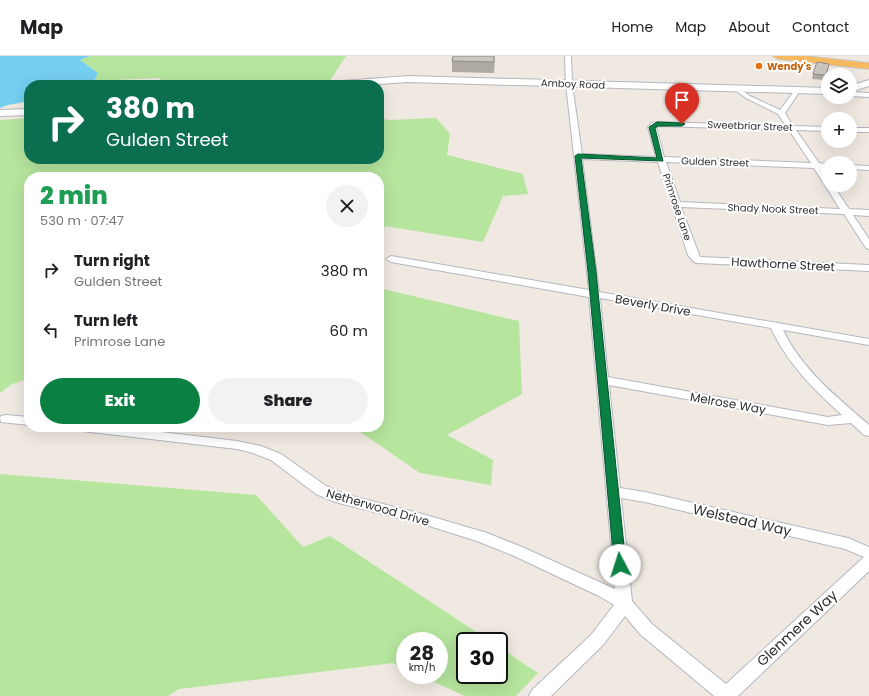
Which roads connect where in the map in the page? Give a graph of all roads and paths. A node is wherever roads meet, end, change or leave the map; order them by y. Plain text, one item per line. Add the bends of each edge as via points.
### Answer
1 (568, 56) edge
2 (778, 56) edge
3 (802, 56) edge
4 (869, 65) edge
5 (384, 81) edge
6 (869, 83) edge
7 (569, 84) junction
8 (857, 88) edge
9 (737, 89) junction
10 (797, 91) junction
11 (857, 91) edge
12 (821, 92) edge
13 (869, 93) edge
14 (24, 112) edge
15 (0, 113) edge
16 (781, 113) junction
17 (791, 128) junction
18 (821, 129) edge
19 (652, 130) joint
20 (857, 130) edge
21 (869, 130) edge
22 (578, 156) junction
23 (661, 160) junction
24 (816, 166) junction
25 (821, 166) edge
26 (857, 167) edge
27 (869, 168) edge
28 (821, 173) edge
29 (834, 192) edge
30 (676, 204) junction
31 (846, 212) junction
32 (869, 213) edge
33 (869, 246) edge
34 (391, 259) dead end
35 (697, 260) joint
36 (869, 268) edge
37 (594, 294) junction
38 (776, 326) junction
39 (869, 342) edge
40 (603, 380) junction
41 (854, 418) junction
42 (6, 419) dead end
43 (24, 421) edge
44 (127, 432) edge
45 (869, 432) edge
46 (614, 492) junction
47 (869, 553) edge
48 (869, 562) edge
49 (624, 603) junction
50 (538, 696) edge
51 (727, 696) edge

1 - 7 street
2 - 4 highway
3 - 4 highway
5 - 7 main road, Amboy Road via 408,79
6 - 8 main road
7 - 9 main road, Amboy Road
7 - 22 street
9 - 10 main road, Amboy Road
9 - 16 street
10 - 12 main road, Amboy Road
10 - 16 street
11 - 13 street
14 - 15 main road
16 - 17 street
17 - 18 street, Sweetbriar Street
17 - 19 street, Sweetbriar Street via 660,124 654,125
17 - 24 street
19 - 23 street, Primrose Lane
20 - 21 street
22 - 23 street, Gulden Street
22 - 37 street
23 - 24 street, Gulden Street
23 - 30 street, Primrose Lane
24 - 25 street, Gulden Street
24 - 28 street
26 - 27 street
29 - 31 street
30 - 31 street, Shady Nook Street
30 - 35 street, Primrose Lane
31 - 32 street, Shady Nook Street
31 - 33 street
34 - 37 street, Beverly Drive
35 - 36 street, Hawthorne Street
37 - 38 street, Beverly Drive
37 - 40 street
38 - 39 street, Beverly Drive
38 - 41 street via 781,340 800,365
40 - 41 street, Melrose Way via 828,421
40 - 46 street
41 - 45 street
42 - 43 street
44 - 49 street, Netherwood Drive via 256,449 276,458 321,490 340,498 482,537 605,591
46 - 47 street, Welstead Way via 848,544
46 - 49 street
48 - 51 street, Glenmere Way
49 - 50 street via 618,616 607,629
49 - 51 street, Netherwood Drive via 646,629

